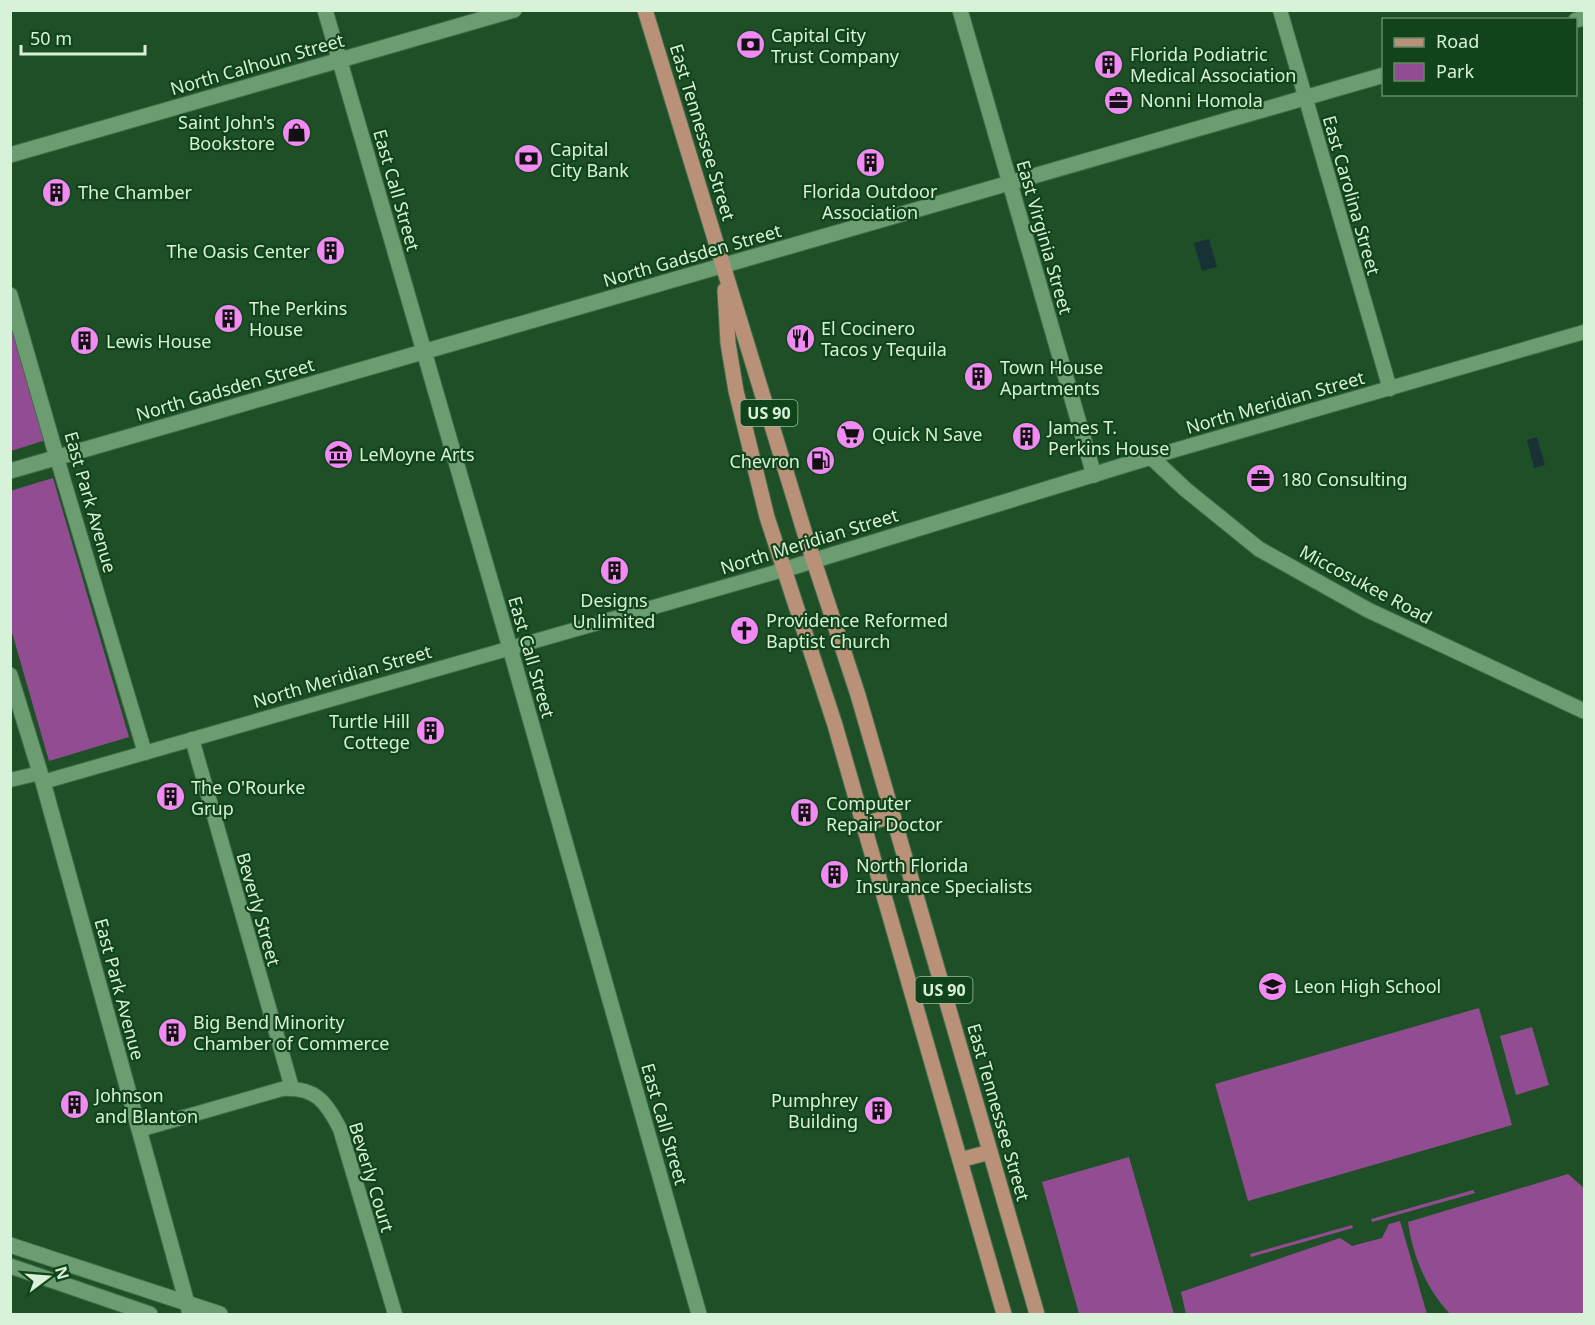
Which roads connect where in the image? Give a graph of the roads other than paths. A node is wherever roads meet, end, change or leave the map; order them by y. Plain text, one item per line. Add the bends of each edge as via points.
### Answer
1 (325, 10) edge
2 (514, 10) edge
3 (645, 10) edge
4 (960, 10) edge
5 (1280, 10) edge
6 (340, 61) junction
7 (1382, 75) edge
8 (1305, 98) junction
9 (10, 155) edge
10 (1010, 183) junction
11 (724, 266) junction
12 (10, 295) edge
13 (1584, 332) edge
14 (424, 352) junction
15 (1390, 389) junction
16 (57, 458) junction
17 (1151, 458) junction
18 (10, 471) edge
19 (1094, 475) junction
20 (814, 561) junction
21 (783, 570) junction
22 (510, 648) junction
23 (10, 675) edge
24 (1584, 711) edge
25 (192, 740) junction
26 (145, 753) junction
27 (41, 778) junction
28 (10, 780) edge
29 (893, 816) junction
30 (863, 824) junction
31 (291, 1088) junction
32 (139, 1130) junction
33 (990, 1152) junction
34 (960, 1160) junction
35 (10, 1245) edge
36 (10, 1266) edge
37 (189, 1308) edge
38 (150, 1314) edge
39 (220, 1314) edge
40 (395, 1314) edge
41 (699, 1314) edge
42 (1004, 1314) edge
43 (1037, 1314) edge

1 - 6 street, East Call Street
2 - 6 street, North Calhoun Street
3 - 11 main road, East Tennessee Street / US 90
4 - 10 street, East Virginia Street
5 - 8 street, East Carolina Street
6 - 9 street, North Calhoun Street
6 - 14 street, East Call Street
7 - 8 street, North Gadsden Street
8 - 10 street, North Gadsden Street
8 - 15 street, East Carolina Street
10 - 11 street, North Gadsden Street
10 - 19 street, East Virginia Street
11 - 14 street, North Gadsden Street
11 - 20 main road, East Tennessee Street / US 90
11 - 21 main road, East Tennessee Street / US 90 via 728,343 736,391
12 - 16 street, East Park Avenue
13 - 15 street, North Meridian Street
14 - 16 street, North Gadsden Street
14 - 22 street, East Call Street
15 - 17 street, North Meridian Street
16 - 18 street, North Gadsden Street
16 - 26 street, East Park Avenue
17 - 19 street, North Meridian Street
17 - 24 street, Miccosukee Road via 1259,549 1368,610
19 - 20 street, North Meridian Street
20 - 21 street, North Meridian Street
20 - 29 main road, East Tennessee Street / US 90 via 850,666
21 - 22 street, North Meridian Street
21 - 30 main road, East Tennessee Street / US 90 via 822,683
22 - 25 street, North Meridian Street
22 - 41 street, East Call Street
23 - 27 street, East Park Avenue
25 - 26 street, North Meridian Street
25 - 31 street, Beverly Street
26 - 27 street, North Meridian Street
27 - 28 street, North Meridian Street
27 - 32 street, East Park Avenue
29 - 30 main road
29 - 33 main road, East Tennessee Street / US 90
30 - 34 main road, East Tennessee Street / US 90
31 - 32 street
31 - 40 street, Beverly Court via 309,1092 324,1102 340,1129
32 - 37 street, East Park Avenue
33 - 34 main road
33 - 43 main road, East Tennessee Street / US 90
34 - 42 main road, East Tennessee Street / US 90
35 - 37 street
36 - 38 street
37 - 39 street

